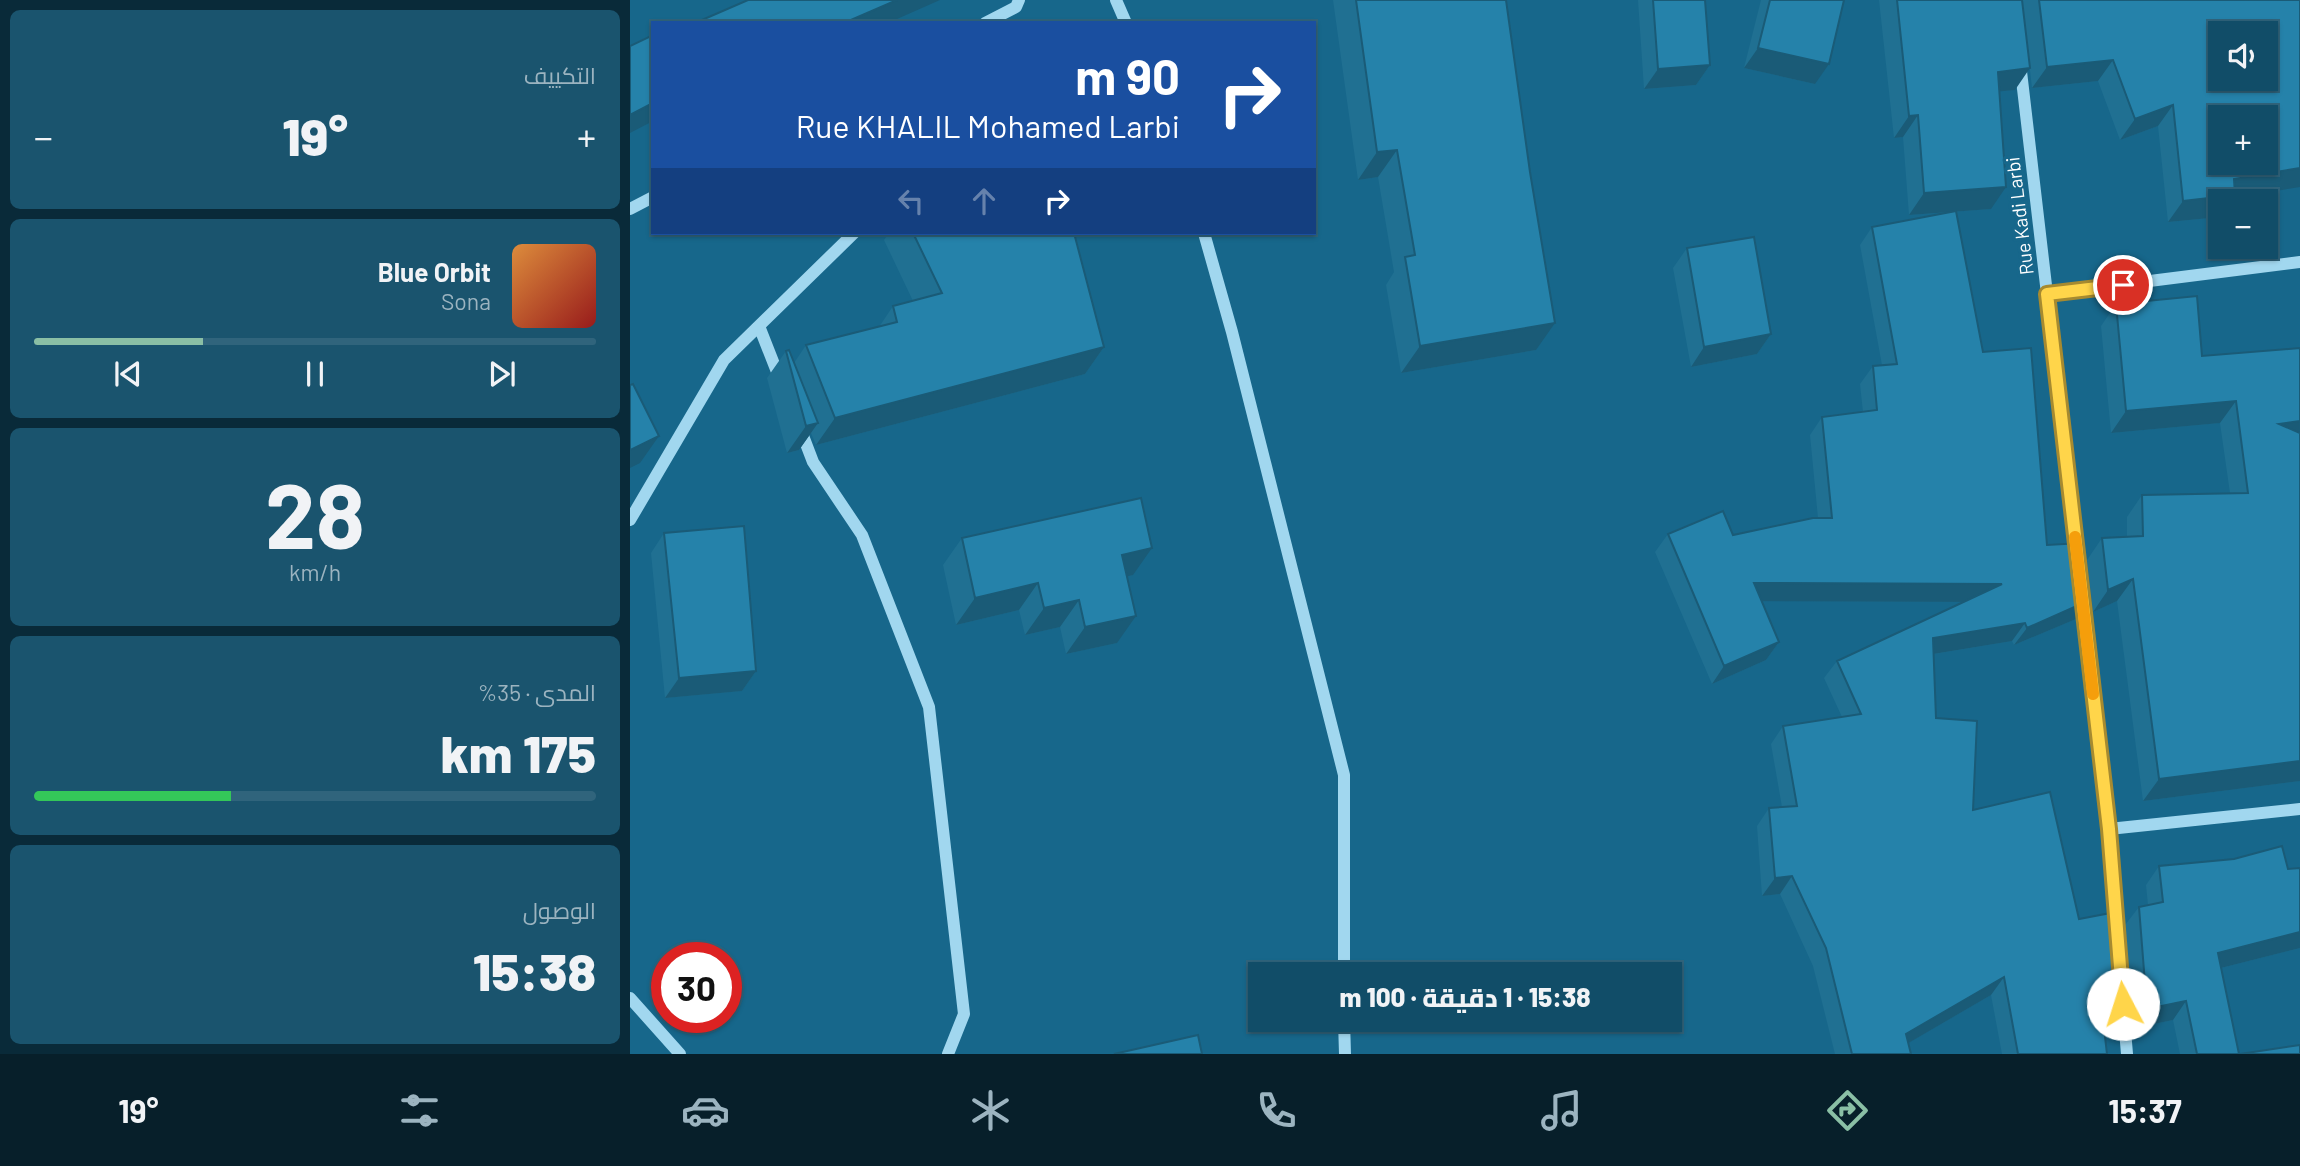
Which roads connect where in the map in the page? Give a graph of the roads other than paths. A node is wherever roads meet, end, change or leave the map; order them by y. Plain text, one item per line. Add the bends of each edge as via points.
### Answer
1 (1116, 0) edge
2 (1018, 3) edge
3 (988, 21) edge
4 (1007, 21) edge
5 (1125, 21) edge
6 (2019, 54) edge
7 (651, 198) edge
8 (630, 209) edge
9 (852, 235) edge
10 (1205, 235) edge
11 (2300, 262) edge
12 (2047, 294) junction
13 (759, 326) junction
14 (630, 520) edge
15 (2078, 568) edge
16 (2080, 582) edge
17 (2300, 809) edge
18 (2109, 829) junction
19 (2117, 935) edge
20 (1344, 962) edge
21 (2122, 988) edge
22 (630, 998) edge
23 (1345, 1032) edge
24 (680, 1054) edge
25 (948, 1054) edge
26 (1345, 1054) edge
27 (2127, 1054) edge

1 - 5 street
2 - 3 street
2 - 4 street
6 - 12 street, Rue Kadi Larbi
7 - 8 street
9 - 13 street
10 - 20 street via 1344,775
11 - 12 street
12 - 15 street, Rue Kadi Larbi
13 - 14 street via 724,360
13 - 25 street via 813,462 862,535 929,707 964,1014
16 - 18 street
17 - 18 street
18 - 19 street
21 - 27 street
22 - 24 street
23 - 26 street

